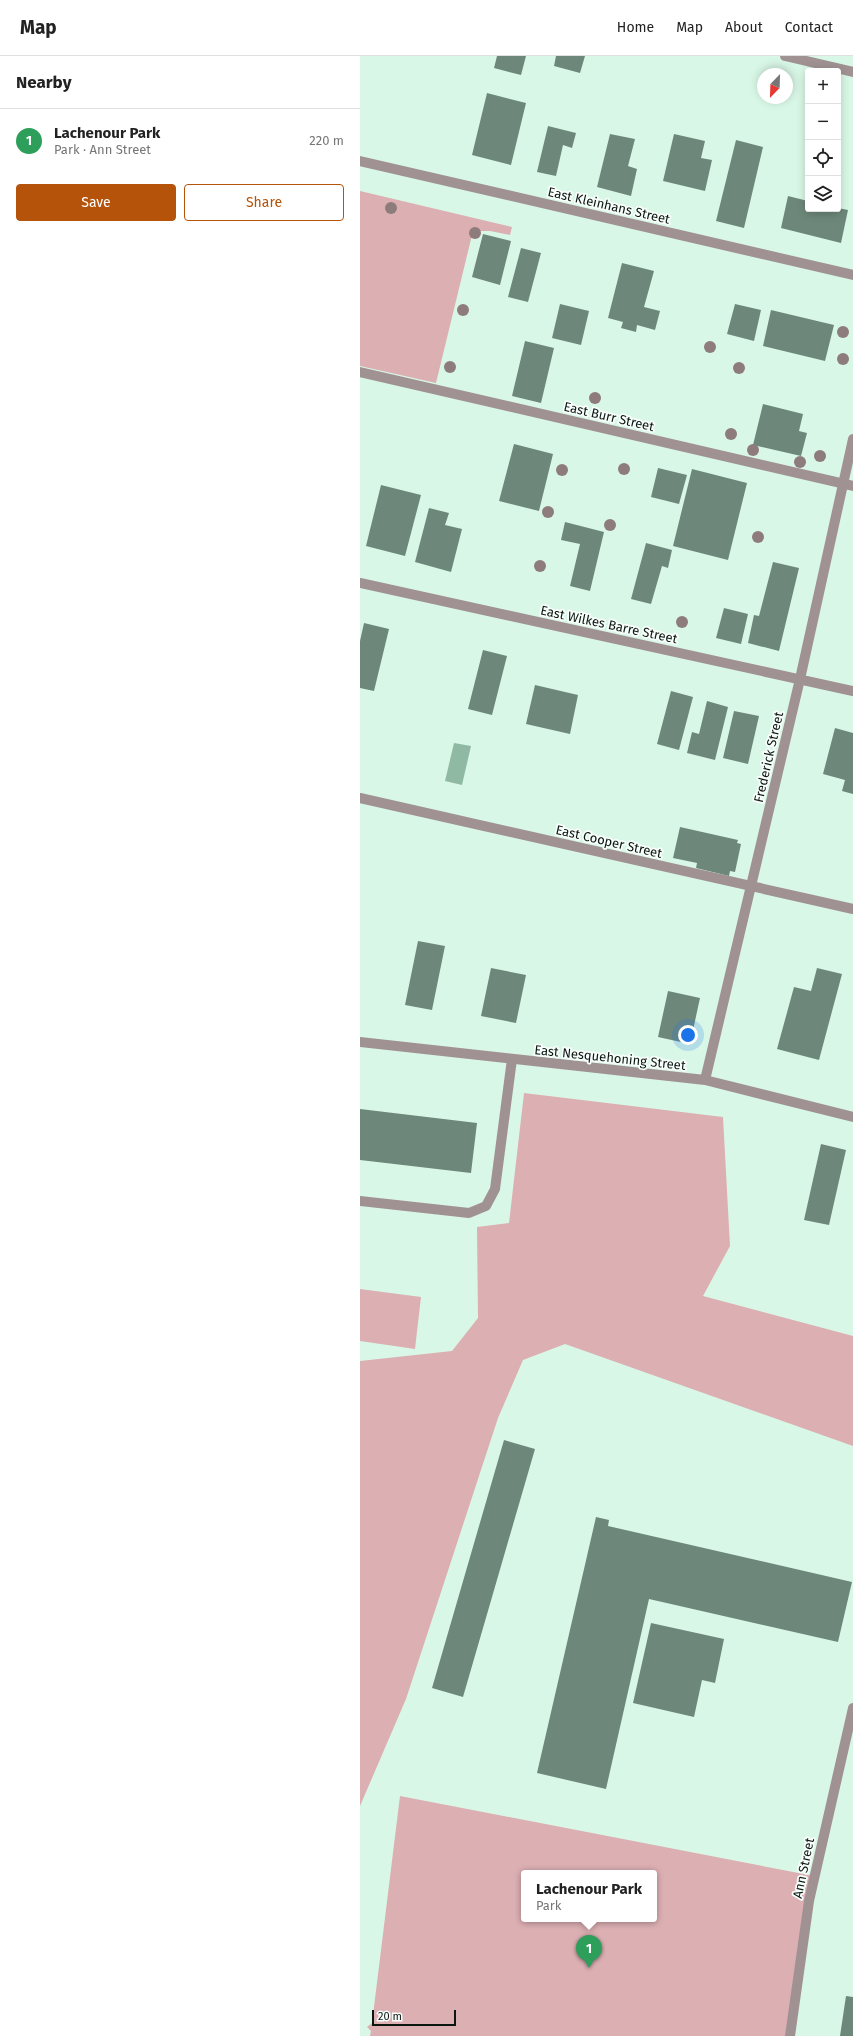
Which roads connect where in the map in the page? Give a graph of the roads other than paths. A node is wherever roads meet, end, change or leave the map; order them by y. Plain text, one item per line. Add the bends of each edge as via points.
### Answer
1 (785, 56) edge
2 (853, 72) edge
3 (360, 161) edge
4 (853, 275) edge
5 (360, 372) edge
6 (853, 439) edge
7 (848, 485) edge
8 (360, 583) edge
9 (800, 679) junction
10 (853, 691) edge
11 (360, 798) edge
12 (751, 886) junction
13 (853, 909) edge
14 (360, 1042) edge
15 (512, 1059) junction
16 (705, 1080) junction
17 (853, 1117) edge
18 (360, 1201) edge
19 (853, 1708) edge
20 (790, 2036) edge

1 - 2 street
3 - 4 street, East Kleinhans Street
5 - 7 street, East Burr Street
6 - 7 street, Frederick Street
7 - 9 street, Frederick Street
8 - 9 street, East Wilkes Barre Street
9 - 10 street, East Wilkes Barre Street
9 - 12 street, Frederick Street
11 - 12 street, East Cooper Street
12 - 13 street, East Cooper Street
12 - 16 street, Frederick Street
14 - 15 street, East Nesquehoning Street
15 - 16 street, East Nesquehoning Street
15 - 18 street via 495,1189 486,1206 469,1213
16 - 17 street, East Nesquehoning Street
19 - 20 street, Ann Street via 809,1901

